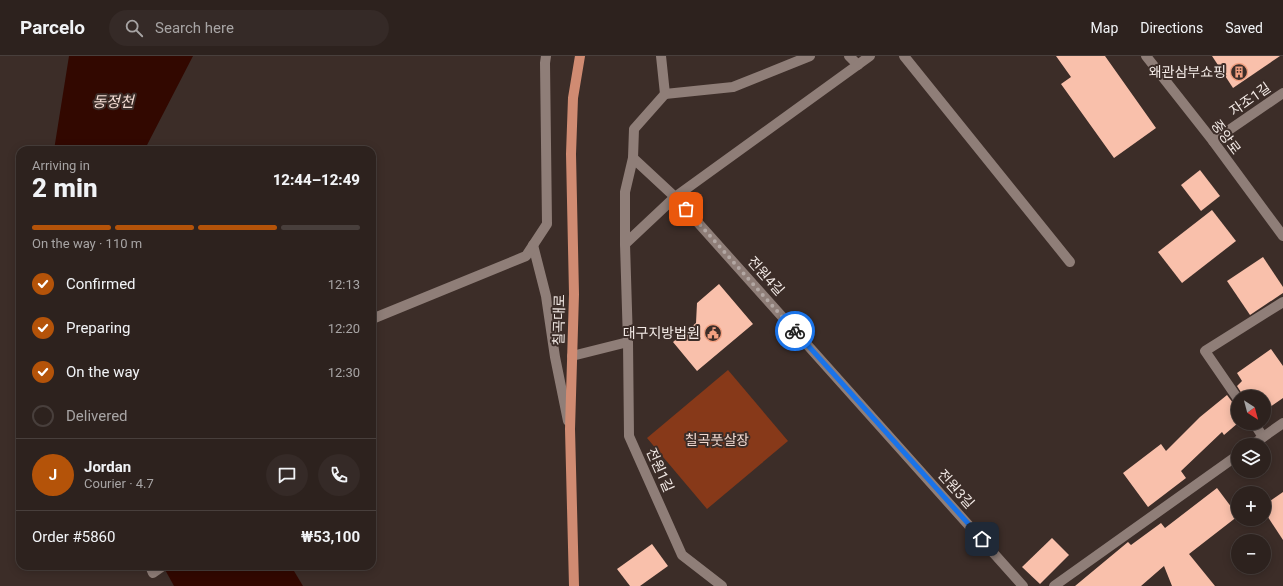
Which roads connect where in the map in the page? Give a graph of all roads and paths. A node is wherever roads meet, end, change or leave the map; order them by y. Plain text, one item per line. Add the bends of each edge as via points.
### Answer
1 (546, 56) edge
2 (580, 56) edge
3 (661, 56) edge
4 (810, 56) edge
5 (849, 56) edge
6 (870, 56) edge
7 (904, 56) edge
8 (1146, 56) edge
9 (858, 65) junction
10 (1283, 93) edge
11 (665, 94) junction
12 (1213, 141) junction
13 (633, 158) junction
14 (675, 197) junction
15 (1283, 236) edge
16 (625, 244) junction
17 (533, 245) junction
18 (1070, 262) dead end
19 (1283, 302) edge
20 (376, 317) edge
21 (628, 342) junction
22 (572, 356) junction
23 (1232, 390) edge
24 (867, 411) joint
25 (1283, 423) edge
26 (570, 429) junction
27 (1259, 430) edge
28 (1264, 437) joint
29 (1231, 460) edge
30 (574, 586) edge
31 (722, 586) edge
32 (1023, 586) edge
33 (1054, 586) edge

1 - 17 street via 547,224
2 - 22 main road, 칠곡대로 via 573,98 571,154 574,294
3 - 11 street
4 - 11 street via 733,87
5 - 9 street
6 - 9 street
7 - 18 street
8 - 12 street, 중앙로
9 - 14 street
10 - 12 street, 자조1길
11 - 13 street, 전원1길 via 634,129
12 - 15 street, 중앙로
13 - 14 street, 전원4길
13 - 16 street, 전원1길 via 625,192
14 - 16 street
14 - 24 street, 전원4길
16 - 21 street, 전원1길
17 - 20 street via 526,256
17 - 26 street via 546,296
19 - 23 street via 1205,351
21 - 22 street
21 - 31 street, 전원1길 via 630,436 682,555
22 - 26 main road, 칠곡대로
24 - 32 street, 전원3길
25 - 28 street
26 - 30 main road, 칠곡대로
27 - 28 street
29 - 33 street

